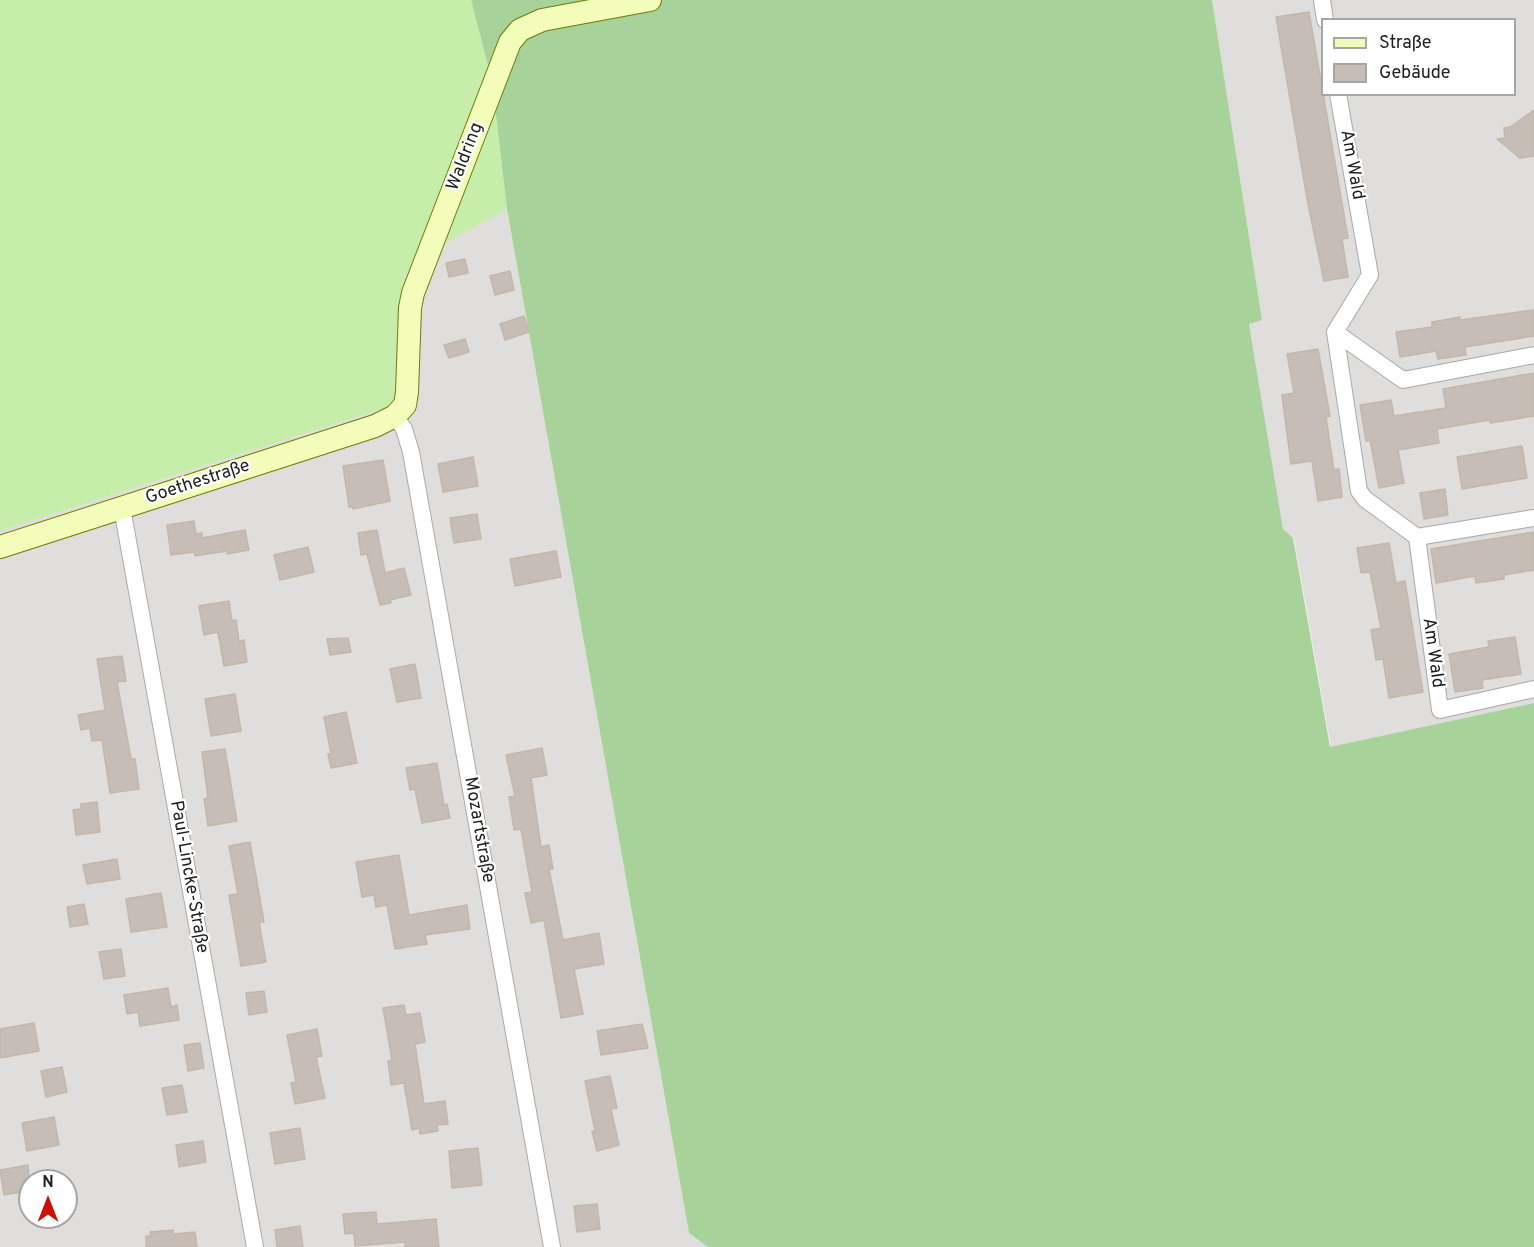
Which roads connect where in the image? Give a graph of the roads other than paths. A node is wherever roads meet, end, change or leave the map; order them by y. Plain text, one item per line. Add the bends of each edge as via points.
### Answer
1 (650, 0) edge
2 (1322, 0) edge
3 (1325, 18) edge
4 (1338, 96) edge
5 (1335, 332) junction
6 (1534, 355) edge
7 (395, 416) junction
8 (120, 508) junction
9 (1534, 518) edge
10 (1417, 537) junction
11 (0, 547) edge
12 (1534, 689) edge
13 (255, 1247) edge
14 (552, 1247) edge

1 - 7 street, Waldring via 542,20 520,30 510,42 412,293 407,392 405,405
2 - 3 street
4 - 5 street, Am Wald via 1370,275
5 - 6 street via 1403,380
5 - 10 street via 1359,491
7 - 8 street, Goethestraße via 375,426
7 - 14 street, Mozartstraße via 411,452
8 - 11 street, Goethestraße
8 - 13 street, Paul-Lincke-Straße
9 - 10 street
10 - 12 street, Am Wald via 1440,710

